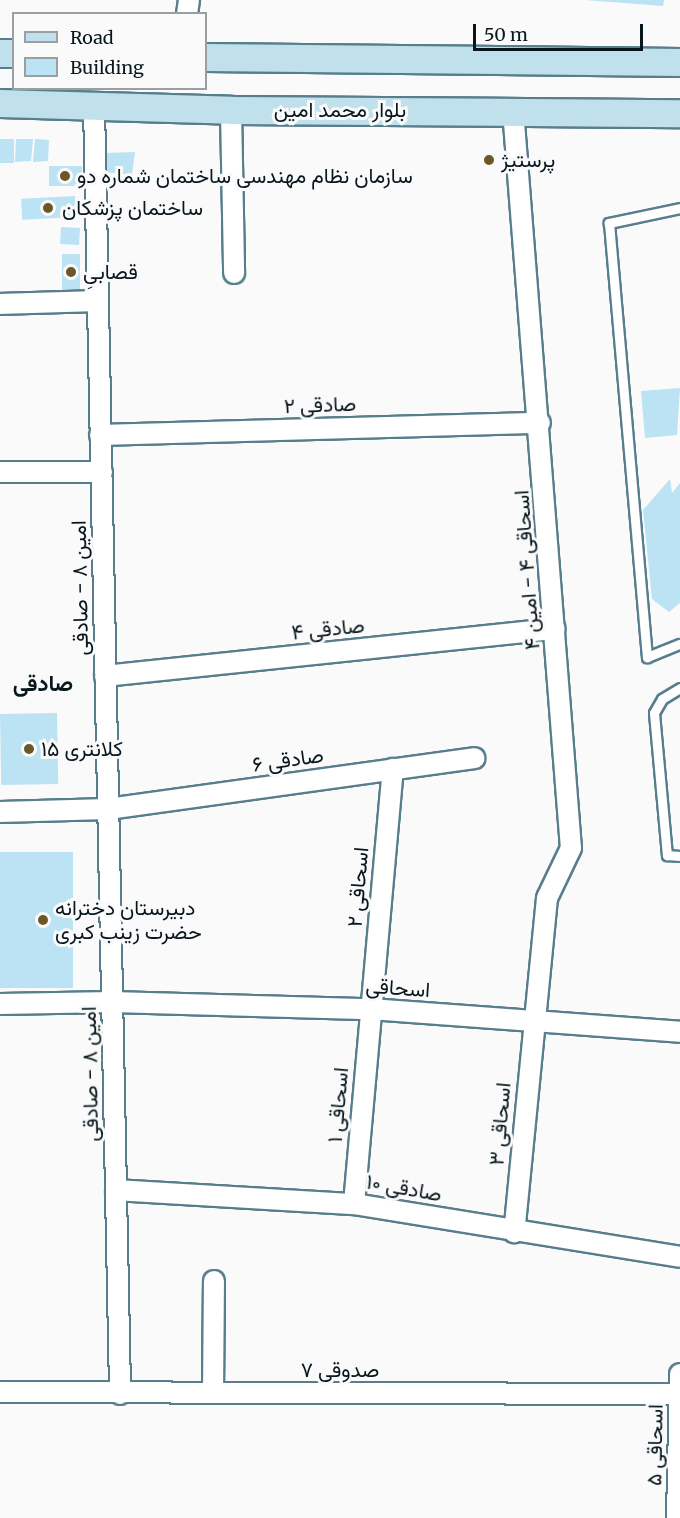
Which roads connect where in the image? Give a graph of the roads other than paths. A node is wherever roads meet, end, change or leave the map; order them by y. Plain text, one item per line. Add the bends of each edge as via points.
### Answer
1 (207, 57) edge
2 (680, 62) edge
3 (93, 97) edge
4 (0, 103) edge
5 (231, 110) junction
6 (513, 110) junction
7 (680, 113) edge
8 (680, 208) edge
9 (234, 273) dead end
10 (98, 301) junction
11 (0, 304) edge
12 (540, 423) junction
13 (100, 435) junction
14 (0, 472) edge
15 (102, 472) junction
16 (555, 629) junction
17 (680, 644) edge
18 (105, 676) junction
19 (680, 688) edge
20 (474, 758) dead end
21 (393, 769) junction
22 (108, 808) junction
23 (0, 812) edge
24 (680, 856) edge
25 (112, 1002) junction
26 (0, 1004) edge
27 (370, 1010) junction
28 (534, 1021) junction
29 (680, 1032) edge
30 (116, 1190) junction
31 (354, 1204) junction
32 (514, 1232) junction
33 (680, 1257) edge
34 (214, 1281) dead end
35 (680, 1374) edge
36 (0, 1392) edge
37 (213, 1393) junction
38 (120, 1394) junction
39 (680, 1394) edge
40 (677, 1518) edge

1 - 2 main road
3 - 4 main road, بلوار محمد امین
3 - 5 main road, بلوار محمد امین
3 - 10 street, امین ۸ - صادقی
5 - 6 main road, بلوار محمد امین
5 - 9 street
6 - 7 main road, بلوار محمد امین
6 - 12 street, اسحاقی ۴ - امین ۴
8 - 17 lane via 609,223 647,657
10 - 11 street
10 - 13 street, امین ۸ - صادقی
12 - 13 street, صادقی ۲
12 - 16 street, اسحاقی ۴ - امین ۴
13 - 15 street, امین ۸ - صادقی
14 - 15 street
15 - 18 street, امین ۸ - صادقی
16 - 18 street, صادقی ۴
16 - 28 street, اسحاقی ۴ - امین ۴ via 571,848 547,898
18 - 22 street, امین ۸ - صادقی
19 - 24 lane via 662,699 654,713 667,855
20 - 21 street, صادقی ۶
21 - 22 street, صادقی ۶
21 - 27 street, اسحاقی ۲
22 - 23 street, صادقی ۶
22 - 25 street, امین ۸ - صادقی
25 - 26 street, اسحاقی
25 - 27 street, اسحاقی
25 - 30 street, امین ۸ - صادقی
27 - 28 street, اسحاقی
27 - 31 street, اسحاقی ۱
28 - 29 street, اسحاقی
28 - 32 street, اسحاقی ۳
30 - 31 street, صادقی ۱۰
30 - 38 street, امین ۸ - صادقی
31 - 32 street, صادقی ۱۰
32 - 33 street, صادقی ۱۰
34 - 37 street
35 - 39 street, اسحاقی ۵
36 - 38 street, صدوقی ۷
37 - 38 street, صدوقی ۷
37 - 39 street, صدوقی ۷
39 - 40 street, اسحاقی ۵

